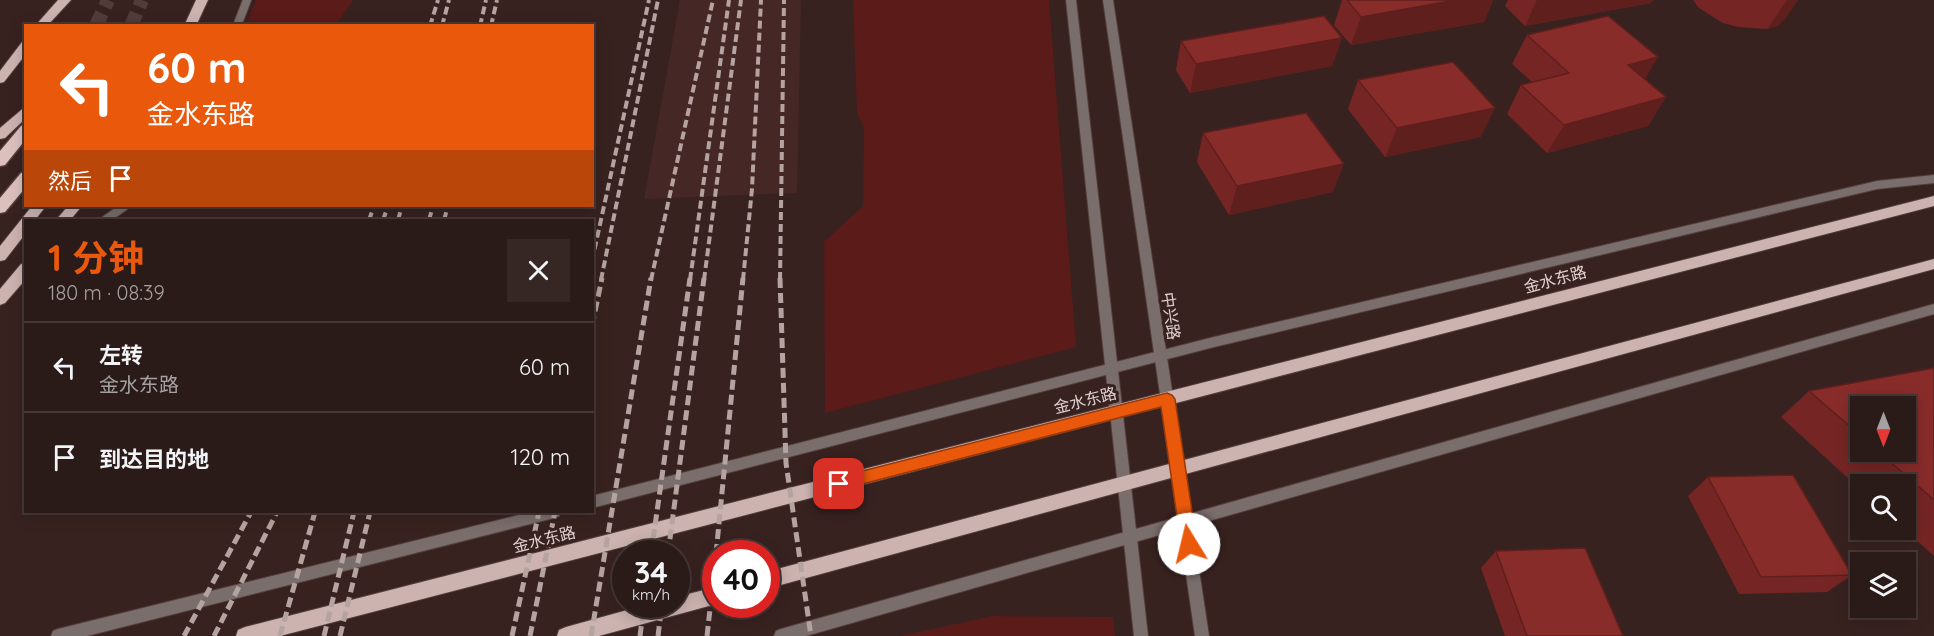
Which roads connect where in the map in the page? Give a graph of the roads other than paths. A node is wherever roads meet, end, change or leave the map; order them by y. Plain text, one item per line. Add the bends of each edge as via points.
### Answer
1 (202, 0) edge
2 (248, 0) edge
3 (1071, 0) edge
4 (1108, 0) edge
5 (62, 2) edge
6 (42, 24) edge
7 (191, 24) edge
8 (238, 24) edge
9 (24, 48) edge
10 (0, 79) edge
11 (24, 112) edge
12 (24, 131) edge
13 (0, 135) edge
14 (0, 161) edge
15 (24, 179) edge
16 (1934, 179) edge
17 (1934, 201) edge
18 (38, 207) edge
19 (74, 207) edge
20 (124, 207) edge
21 (0, 208) edge
22 (28, 219) edge
23 (64, 219) edge
24 (106, 219) edge
25 (24, 225) edge
26 (0, 256) edge
27 (1934, 264) edge
28 (24, 270) edge
29 (0, 299) edge
30 (1934, 309) edge
31 (1161, 356) junction
32 (1112, 369) junction
33 (1167, 399) junction
34 (1117, 412) junction
35 (1178, 470) junction
36 (1125, 484) junction
37 (594, 501) edge
38 (550, 513) edge
39 (1185, 521) junction
40 (1131, 537) junction
41 (780, 577) edge
42 (702, 599) edge
43 (58, 636) edge
44 (245, 636) edge
45 (566, 636) edge
46 (781, 636) edge
47 (1141, 636) edge
48 (1203, 636) edge

1 - 7 main road
2 - 8 lane
3 - 32 street
4 - 31 street, 中兴路
5 - 6 main road
9 - 10 main road
11 - 13 main road
12 - 14 highway
15 - 21 highway
16 - 31 street via 1877,185
17 - 33 main road, 金水东路
18 - 22 main road
19 - 23 main road
20 - 24 lane
25 - 26 main road
27 - 35 main road
28 - 29 main road
30 - 39 street
31 - 32 street
31 - 33 street, 中兴路
32 - 34 street
32 - 37 street
33 - 34 main road, 金水东路
33 - 35 street, 中兴路
34 - 36 street
34 - 44 main road, 金水东路
35 - 36 main road
35 - 39 street, 中兴路
36 - 40 street
36 - 41 main road
38 - 43 street
39 - 40 street
39 - 48 street, 中兴路
40 - 46 street
40 - 47 street
42 - 45 main road

